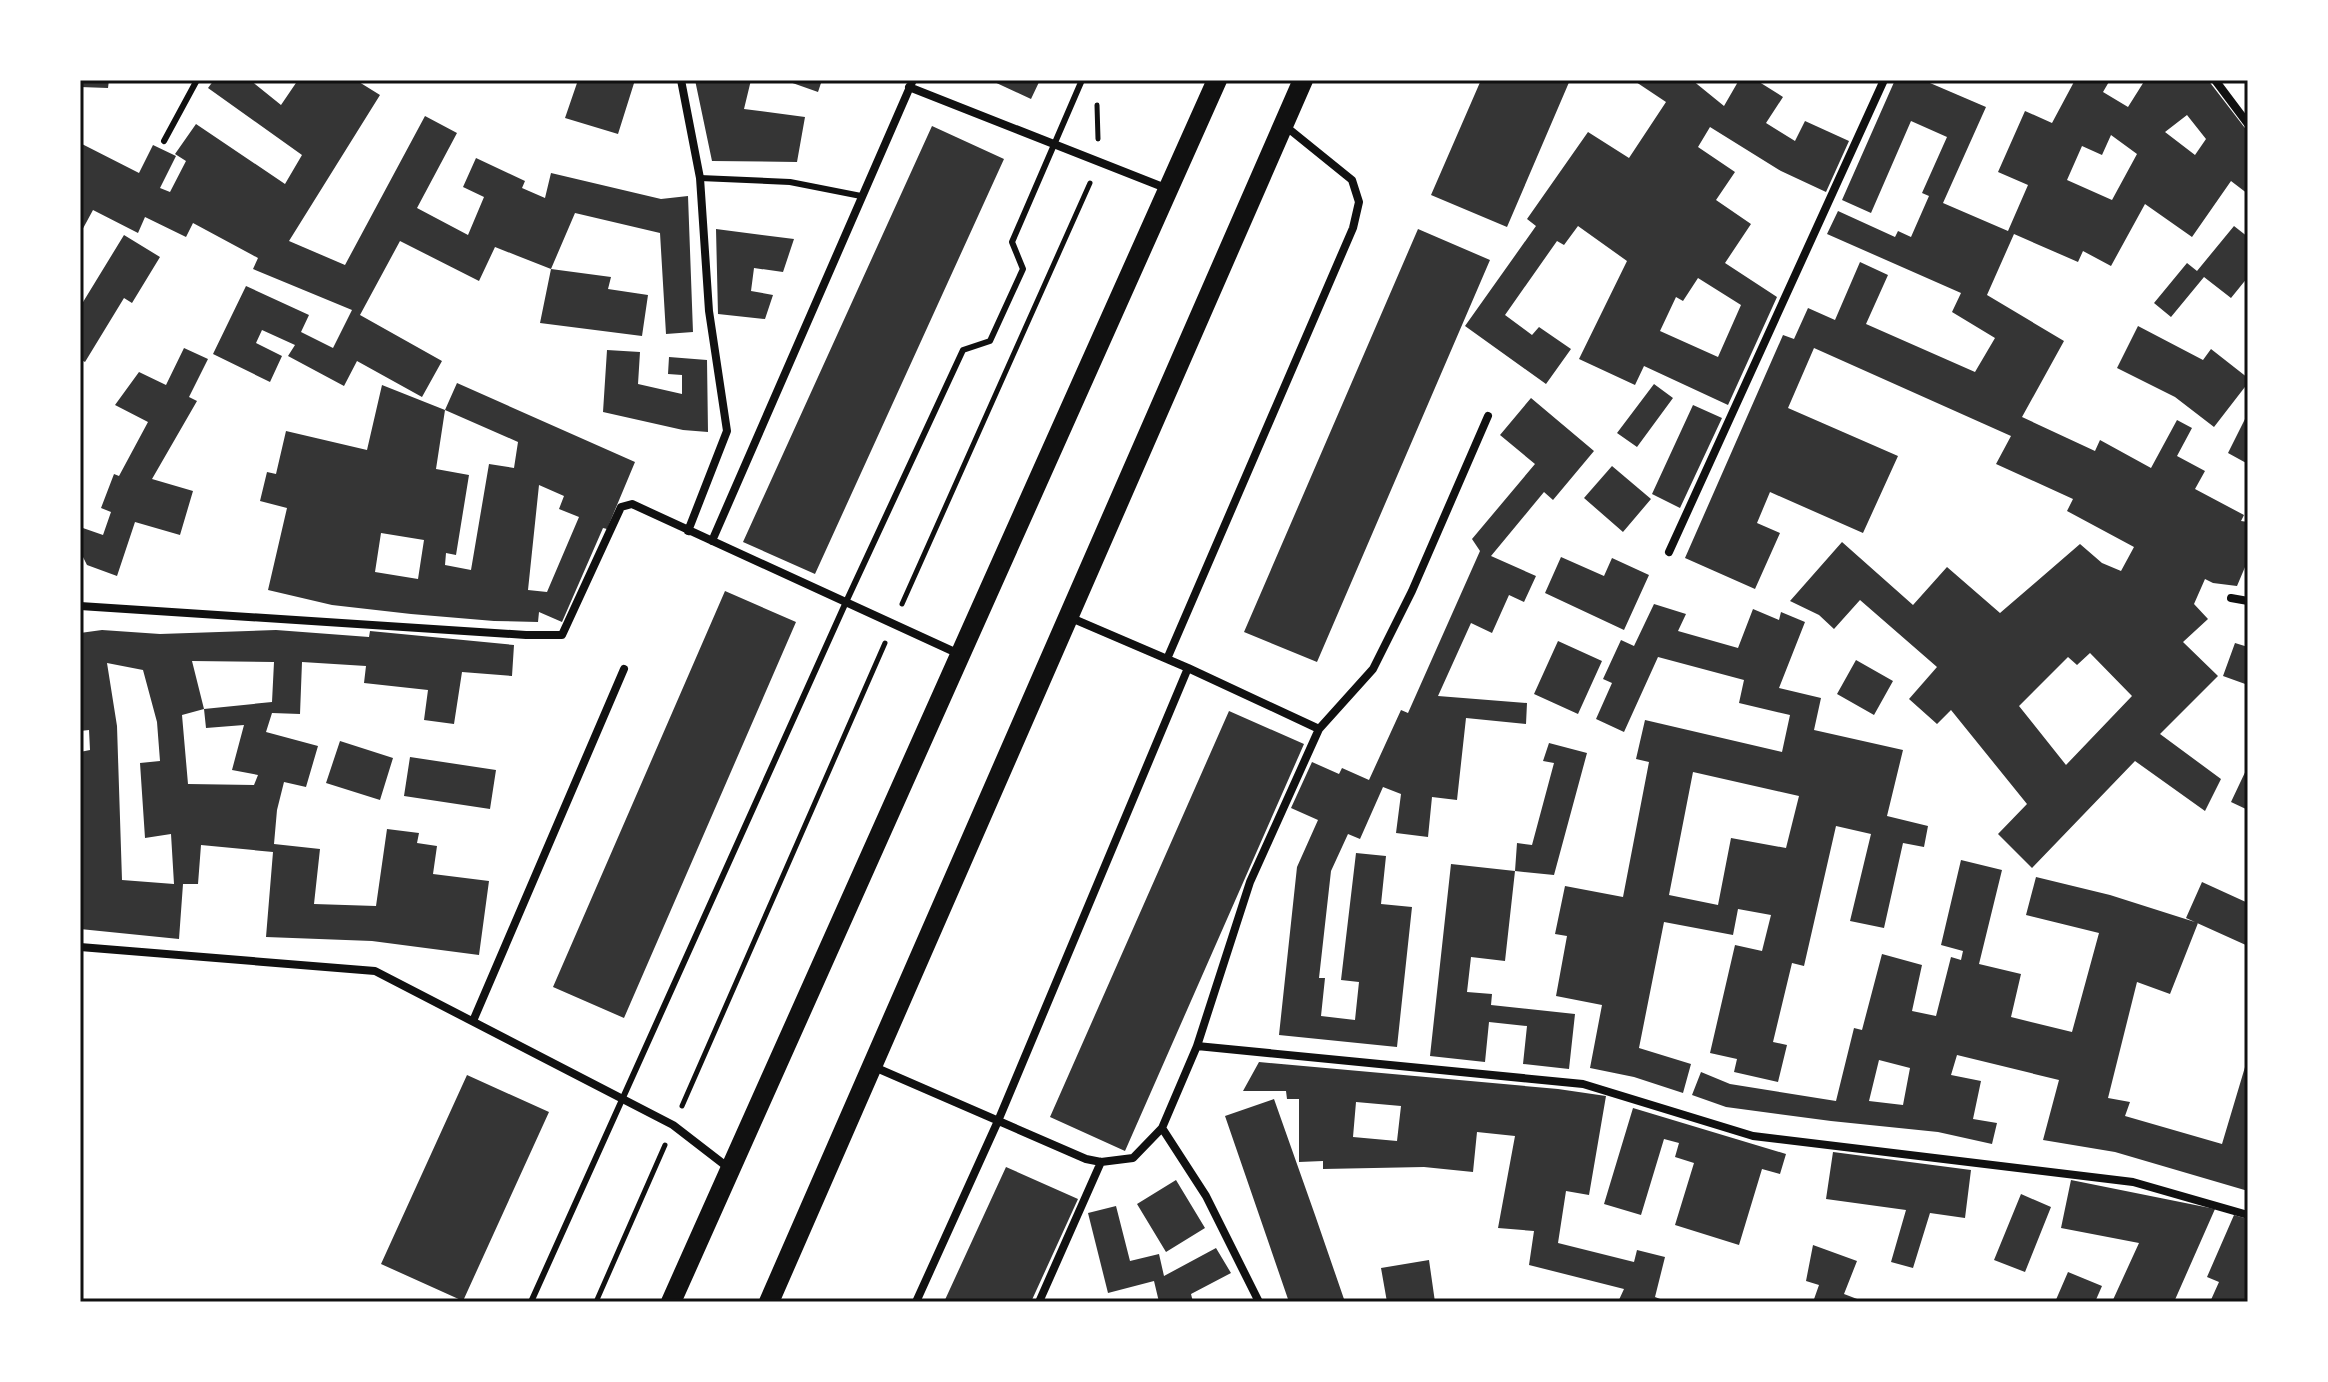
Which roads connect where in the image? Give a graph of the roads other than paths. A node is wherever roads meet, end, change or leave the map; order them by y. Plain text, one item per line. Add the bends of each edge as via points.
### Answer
1 (197, 80) edge
2 (681, 80) edge
3 (1082, 80) edge
4 (1217, 80) edge
5 (1303, 80) edge
6 (1884, 80) edge
7 (2215, 80) edge
8 (911, 84) edge
9 (1283, 124) junction
10 (2248, 124) edge
11 (164, 141) dead end
12 (1054, 145) junction
13 (700, 178) junction
14 (1168, 189) junction
15 (861, 196) junction
16 (1488, 416) dead end
17 (688, 531) junction
18 (712, 541) junction
19 (1669, 552) dead end
20 (2231, 598) dead end
21 (2248, 601) edge
22 (846, 602) junction
23 (80, 606) edge
24 (1068, 616) junction
25 (960, 654) junction
26 (1167, 659) junction
27 (1188, 668) junction
28 (624, 669) dead end
29 (1319, 729) junction
30 (80, 947) edge
31 (473, 1021) junction
32 (1197, 1046) junction
33 (872, 1066) junction
34 (622, 1099) junction
35 (998, 1121) junction
36 (1162, 1128) junction
37 (1101, 1162) junction
38 (731, 1169) junction
39 (2248, 1215) edge
40 (531, 1302) edge
41 (671, 1302) edge
42 (769, 1302) edge
43 (916, 1302) edge
44 (1039, 1302) edge
45 (1259, 1302) edge

1 - 11 lane
2 - 13 street
3 - 12 lane
4 - 14 main road
5 - 9 main road
6 - 19 street
7 - 10 street
8 - 12 street
8 - 15 street
9 - 24 main road
9 - 26 street via 1352,180 1359,202 1353,228
12 - 14 street
12 - 22 lane via 1012,242 1023,269 1010,298 990,341 963,350
13 - 15 lane via 790,182
13 - 17 street via 709,311 727,431
14 - 25 main road
15 - 18 street
16 - 29 street via 1373,669
17 - 18 street
17 - 23 street via 632,504 621,507 562,635
18 - 22 street
20 - 21 street
22 - 25 street
22 - 34 lane
24 - 26 street
24 - 33 main road
25 - 38 main road
26 - 27 street
27 - 29 street
27 - 35 street
28 - 31 street
29 - 32 street via 1250,882
30 - 31 street via 375,971
31 - 34 street
32 - 36 street
32 - 39 street via 1583,1084 1753,1136 2133,1182
33 - 35 street
33 - 42 main road
34 - 38 street via 673,1125
34 - 40 lane
35 - 37 street
35 - 43 street
36 - 37 street via 1133,1158
36 - 45 street via 1206,1196
37 - 44 street
38 - 41 main road

